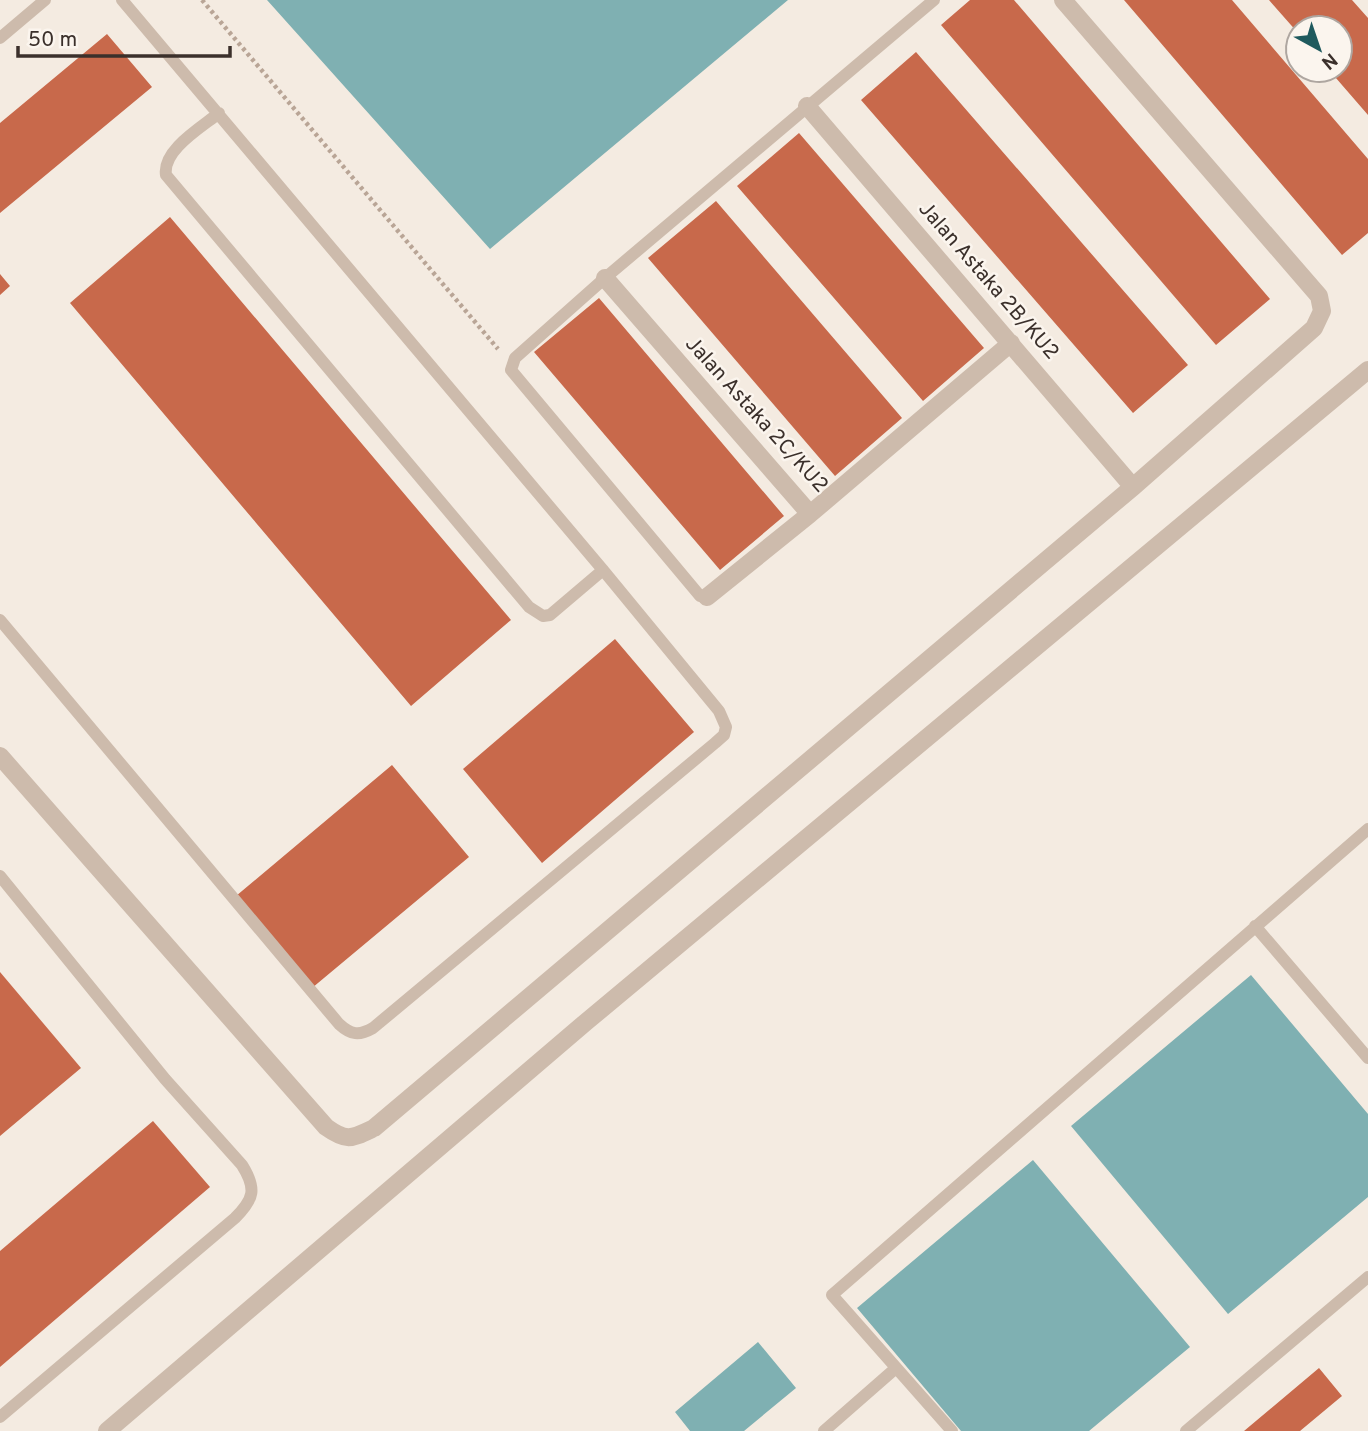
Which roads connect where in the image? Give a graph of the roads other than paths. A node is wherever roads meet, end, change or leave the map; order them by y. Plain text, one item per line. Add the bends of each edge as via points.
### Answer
1 (44, 0) edge
2 (122, 0) edge
3 (934, 0) edge
4 (1063, 0) edge
5 (0, 38) edge
6 (807, 106) junction
7 (219, 113) junction
8 (605, 278) junction
9 (1010, 343) junction
10 (1368, 370) edge
11 (1133, 487) junction
12 (810, 514) junction
13 (603, 570) junction
14 (707, 597) joint
15 (0, 620) edge
16 (0, 757) edge
17 (1368, 829) edge
18 (0, 876) edge
19 (1255, 926) junction
20 (1368, 1058) edge
21 (1368, 1277) edge
22 (896, 1368) junction
23 (0, 1417) edge
24 (107, 1431) edge
25 (824, 1431) edge
26 (952, 1431) edge
27 (1186, 1431) edge

1 - 5 lane
2 - 7 lane
3 - 6 lane
4 - 11 street via 1322,304 1314,328
6 - 8 lane
6 - 9 street, Jalan Astaka 2B/KU2
7 - 13 lane
7 - 13 lane via 169,156 166,175 511,586 536,613 550,615
8 - 12 street, Jalan Astaka 2C/KU2
8 - 14 lane via 515,358 512,370 700,596
9 - 11 street, Jalan Astaka 2B/KU2
9 - 12 street, Jalan Astaka 2C/KU2
10 - 24 street via 586,1022
11 - 16 street via 374,1128 356,1137 341,1138 326,1127
12 - 14 street
13 - 15 lane via 719,711 726,727 724,735 373,1028 355,1035 339,1024
17 - 19 lane
18 - 23 lane via 165,1079 242,1165 253,1192 235,1218
19 - 20 lane
19 - 22 lane via 831,1295
21 - 27 lane
22 - 25 lane
22 - 26 lane

